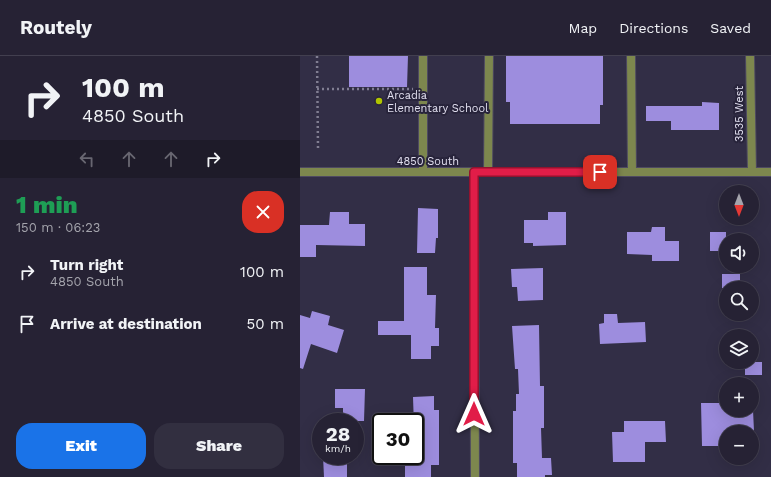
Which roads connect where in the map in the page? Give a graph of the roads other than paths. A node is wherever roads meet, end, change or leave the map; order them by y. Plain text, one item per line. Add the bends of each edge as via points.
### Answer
1 (423, 56) edge
2 (489, 56) edge
3 (631, 56) edge
4 (750, 56) edge
5 (300, 172) edge
6 (423, 172) junction
7 (474, 172) junction
8 (488, 172) junction
9 (632, 172) junction
10 (752, 172) junction
11 (771, 172) edge
12 (475, 477) edge

1 - 6 street
2 - 8 street
3 - 9 street
4 - 10 street, 3535 West
5 - 6 street, 4850 South
6 - 7 street, 4850 South
7 - 8 street, 4850 South
7 - 12 street
8 - 9 street, 4850 South
9 - 10 street, 4850 South
10 - 11 street, 4850 South

